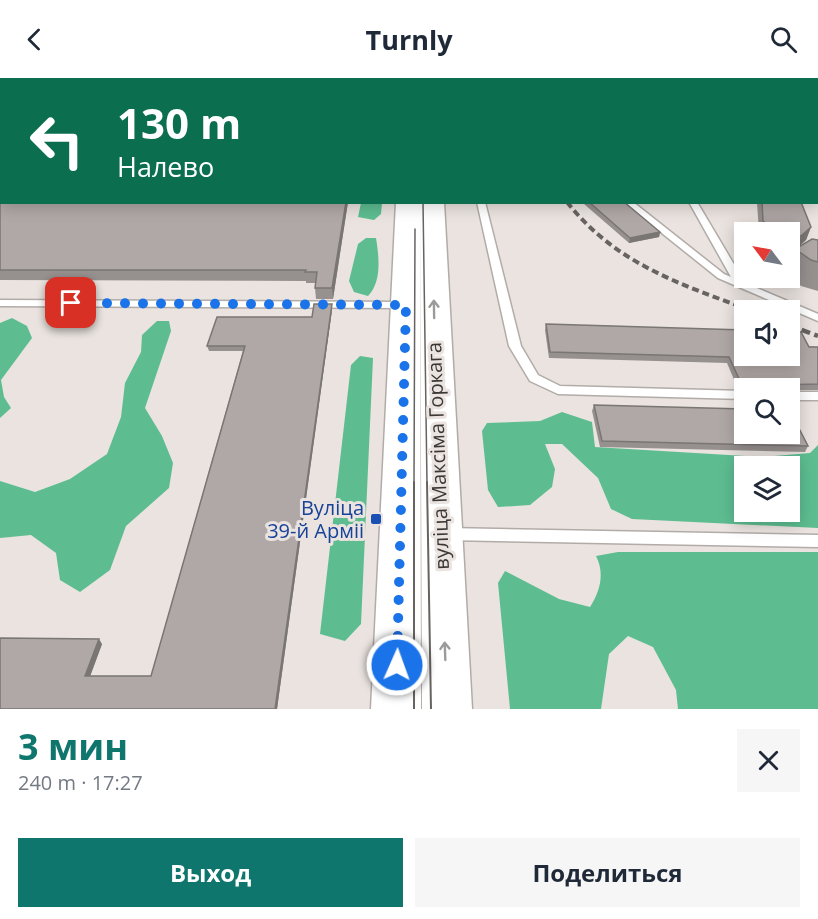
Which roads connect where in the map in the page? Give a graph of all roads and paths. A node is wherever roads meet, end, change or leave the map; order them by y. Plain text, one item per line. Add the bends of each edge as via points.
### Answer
1 (408, 204) edge
2 (432, 204) edge
3 (481, 204) edge
4 (630, 204) edge
5 (694, 204) edge
6 (734, 273) edge
7 (734, 282) edge
8 (748, 288) edge
9 (0, 303) edge
10 (406, 305) junction
11 (818, 318) edge
12 (734, 395) edge
13 (800, 396) edge
14 (818, 396) edge
15 (440, 534) junction
16 (818, 541) edge
17 (396, 709) edge
18 (447, 709) edge

1 - 10 main road, вуліца Максіма Горкага
15 -> 2 main road, вуліца Максіма Горкага
3 - 12 lane via 515,346 534,378 558,390
4 - 7 lane via 720,276
5 - 6 lane
8 - 11 lane
9 - 10 lane
10 - 17 main road, вуліца Максіма Горкага
13 - 14 lane
15 - 16 lane
18 -> 15 main road, вуліца Максіма Горкага

